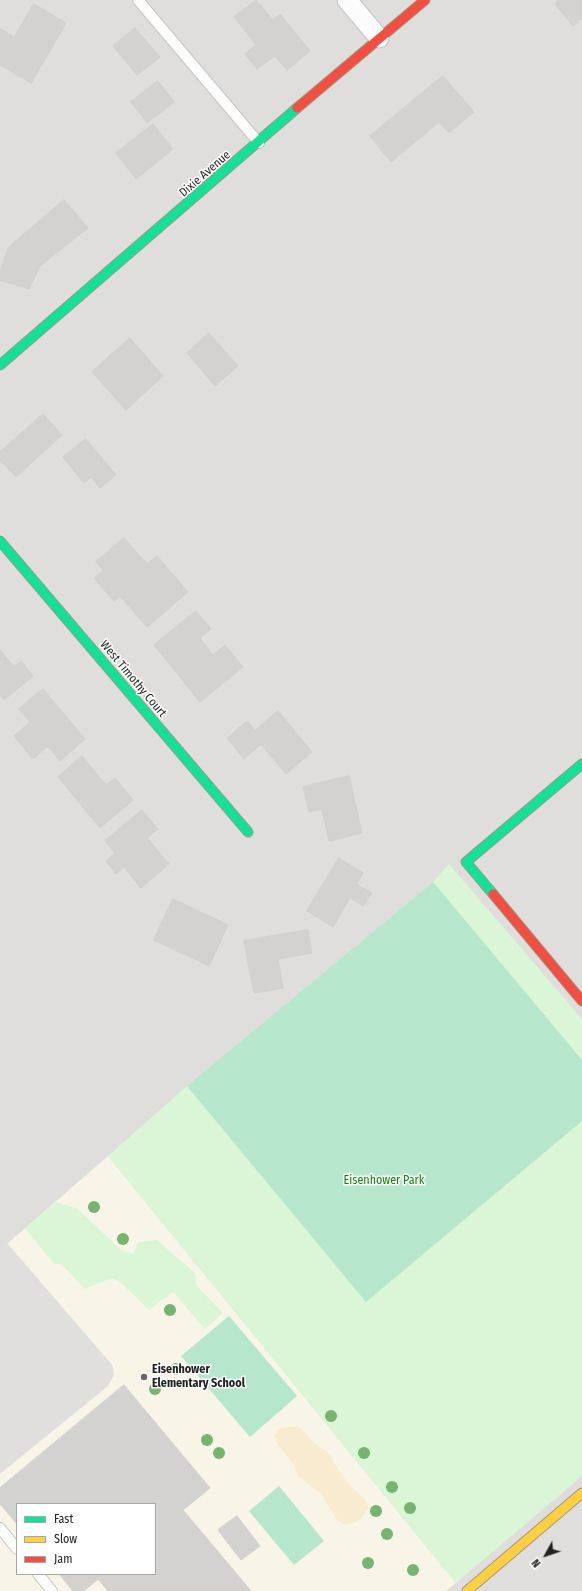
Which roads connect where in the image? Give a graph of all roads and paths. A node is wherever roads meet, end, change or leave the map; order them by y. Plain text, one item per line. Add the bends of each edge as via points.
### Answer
1 (138, 0) edge
2 (347, 0) edge
3 (426, 0) edge
4 (379, 38) junction
5 (259, 142) junction
6 (0, 365) edge
7 (0, 541) edge
8 (582, 764) edge
9 (248, 832) dead end
10 (582, 1001) edge
11 (582, 1493) edge
12 (0, 1528) edge
13 (16, 1548) edge
14 (39, 1575) edge
15 (52, 1591) edge
16 (467, 1591) edge

1 - 5 lane
2 - 4 street
3 - 4 street, Dixie Avenue
4 - 5 street, Dixie Avenue
5 - 6 street, Dixie Avenue
7 - 9 street, West Timothy Court
8 - 10 street via 466,862
11 - 16 street
12 - 13 lane
14 - 15 lane

